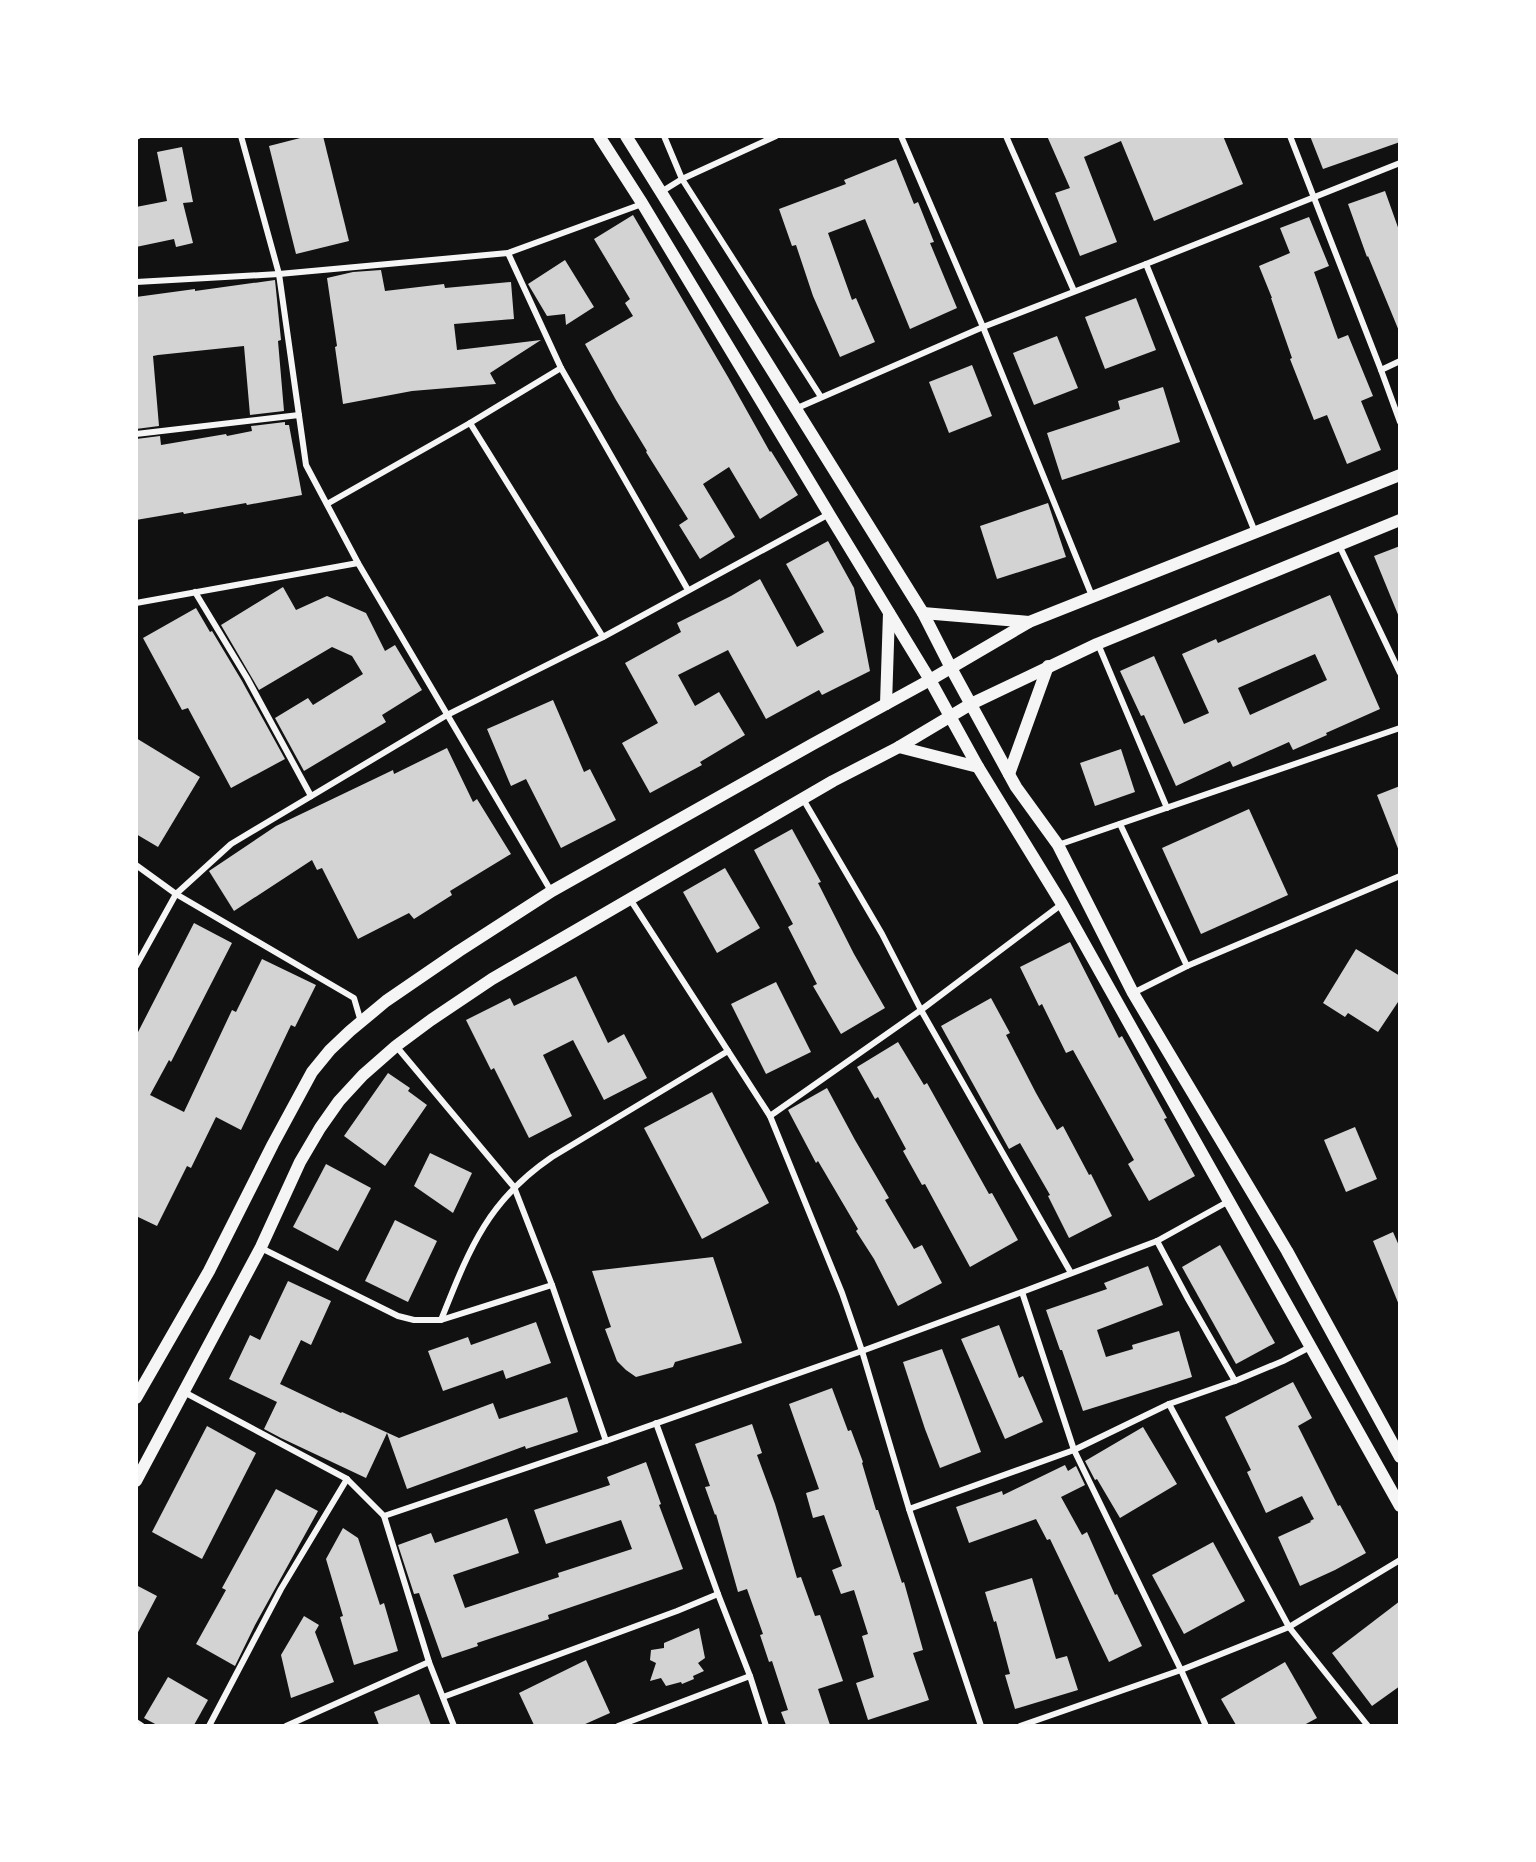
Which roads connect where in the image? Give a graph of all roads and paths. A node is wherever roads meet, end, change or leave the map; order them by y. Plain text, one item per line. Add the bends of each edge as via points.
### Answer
1 (241, 136) edge
2 (599, 136) edge
3 (626, 136) edge
4 (664, 136) edge
5 (776, 136) edge
6 (901, 136) edge
7 (1006, 136) edge
8 (1290, 136) edge
9 (1400, 163) edge
10 (682, 180) junction
11 (661, 192) junction
12 (1314, 197) junction
13 (642, 204) junction
14 (508, 254) junction
15 (1146, 264) junction
16 (279, 274) junction
17 (136, 282) edge
18 (1074, 291) junction
19 (983, 327) junction
20 (1400, 361) edge
21 (561, 368) junction
22 (1381, 370) junction
23 (821, 397) junction
24 (795, 409) junction
25 (299, 415) junction
26 (1400, 422) edge
27 (470, 423) junction
28 (136, 434) edge
29 (1400, 475) edge
30 (327, 504) junction
31 (829, 514) junction
32 (1400, 520) edge
33 (1255, 532) junction
34 (1339, 545) junction
35 (358, 563) junction
36 (688, 590) junction
37 (195, 592) junction
38 (1092, 596) junction
39 (136, 603) edge
40 (889, 612) junction
41 (923, 613) junction
42 (1029, 622) junction
43 (603, 637) junction
44 (1098, 644) junction
45 (1048, 666) junction
46 (951, 668) junction
47 (1400, 673) edge
48 (930, 680) junction
49 (886, 704) junction
50 (971, 704) junction
51 (447, 715) junction
52 (951, 718) junction
53 (1400, 728) edge
54 (898, 747) junction
55 (978, 767) junction
56 (1009, 774) junction
57 (311, 796) junction
58 (803, 799) junction
59 (1167, 808) junction
60 (1119, 824) junction
61 (1058, 845) junction
62 (136, 865) edge
63 (1400, 876) edge
64 (552, 891) junction
65 (176, 894) junction
66 (630, 898) junction
67 (1062, 904) junction
68 (136, 966) edge
69 (1187, 966) junction
70 (1133, 993) junction
71 (921, 1010) junction
72 (361, 1022) junction
73 (396, 1046) junction
74 (728, 1051) junction
75 (770, 1116) junction
76 (514, 1187) junction
77 (1229, 1201) junction
78 (1157, 1242) junction
79 (261, 1247) junction
80 (1071, 1273) junction
81 (552, 1285) junction
82 (1022, 1292) junction
83 (441, 1320) junction
84 (1310, 1347) junction
85 (862, 1351) junction
86 (1235, 1381) junction
87 (183, 1392) junction
88 (136, 1398) edge
89 (1169, 1404) junction
90 (657, 1423) junction
91 (606, 1441) junction
92 (1074, 1450) junction
93 (1400, 1457) edge
94 (347, 1479) junction
95 (136, 1481) edge
96 (1400, 1506) edge
97 (909, 1509) junction
98 (384, 1516) junction
99 (1400, 1560) edge
100 (718, 1594) junction
101 (1289, 1627) junction
102 (429, 1662) junction
103 (1181, 1670) junction
104 (750, 1676) junction
105 (443, 1697) junction
106 (136, 1722) edge
107 (142, 1725) edge
108 (209, 1725) edge
109 (286, 1725) edge
110 (454, 1725) edge
111 (618, 1725) edge
112 (766, 1725) edge
113 (981, 1725) edge
114 (1020, 1725) edge
115 (1206, 1725) edge
116 (1368, 1725) edge

1 - 16 street
2 - 13 main road
3 - 11 main road
4 - 10 street
5 - 10 street
6 - 19 street
7 - 18 street
8 - 12 street
9 - 12 street
10 - 11 street
10 - 23 street
11 - 24 main road
12 - 15 street
12 - 22 street
13 - 14 street
13 - 31 main road
14 - 16 street
14 - 21 street
15 - 18 street
15 - 33 street
16 - 17 street
16 - 25 street
18 - 19 street
19 - 23 street
19 - 38 street
20 - 22 street
21 - 27 street
21 - 36 street
22 - 26 street
23 - 24 street
24 - 41 main road
25 - 28 street
25 - 30 street via 306,465
27 - 30 street
27 - 43 street
29 - 33 main road
30 - 35 street
31 - 36 street
31 - 40 main road
32 - 34 main road
33 - 38 main road
34 - 44 main road
34 - 47 street
35 - 37 street
35 - 51 street
36 - 43 street
37 - 39 street
37 - 57 street
38 - 42 main road
40 - 48 main road
40 - 49 main road
41 - 42 main road
41 - 46 main road
42 - 46 main road
43 - 51 street
44 - 45 main road
44 - 59 street
45 - 50 main road
45 - 56 main road
46 - 48 main road
46 - 50 main road
48 - 49 main road
48 - 52 main road
49 - 64 main road
50 - 52 main road
50 - 56 main road
51 - 57 street
51 - 64 street
52 - 54 main road
52 - 55 main road
53 - 59 street
54 - 55 main road
54 - 58 main road
55 - 67 main road
56 - 61 main road
57 - 65 street via 231,844
58 - 66 main road
58 - 71 street via 882,934
59 - 60 street
60 - 61 street
60 - 69 street
61 - 70 main road
62 - 65 street
63 - 69 street
64 - 72 main road via 386,1001
65 - 68 street
65 - 72 street via 354,998
66 - 73 main road via 492,979
66 - 74 street
67 - 71 street
67 - 77 main road
69 - 70 street
70 - 93 main road via 1287,1251
71 - 75 street
71 - 80 street
72 - 88 main road via 312,1072 209,1270
73 - 76 street
73 - 79 main road via 363,1075 320,1128
74 - 75 street
74 - 76 street via 552,1157
75 - 85 street
76 - 81 street
76 - 83 street via 496,1208 464,1262
77 - 78 street
77 - 84 main road
78 - 80 street
78 - 86 street
79 - 83 street via 398,1316
79 - 87 main road
80 - 82 street
81 - 83 street
81 - 91 street
82 - 85 street
82 - 92 street
84 - 86 street
84 - 96 main road
85 - 90 street
85 - 97 street
86 - 89 street
87 - 94 street
87 - 95 main road
89 - 92 street
89 - 101 street
90 - 91 street
90 - 100 street
91 - 98 street
92 - 97 street
92 - 103 street
94 - 98 street
94 - 108 street via 281,1589
97 - 113 street
98 - 102 street
99 - 101 street
100 - 104 street
100 - 105 street
101 - 103 street
101 - 116 street
102 - 105 street
102 - 109 street
103 - 114 street
103 - 115 street
104 - 111 street
104 - 112 street
105 - 110 street
106 - 107 street

